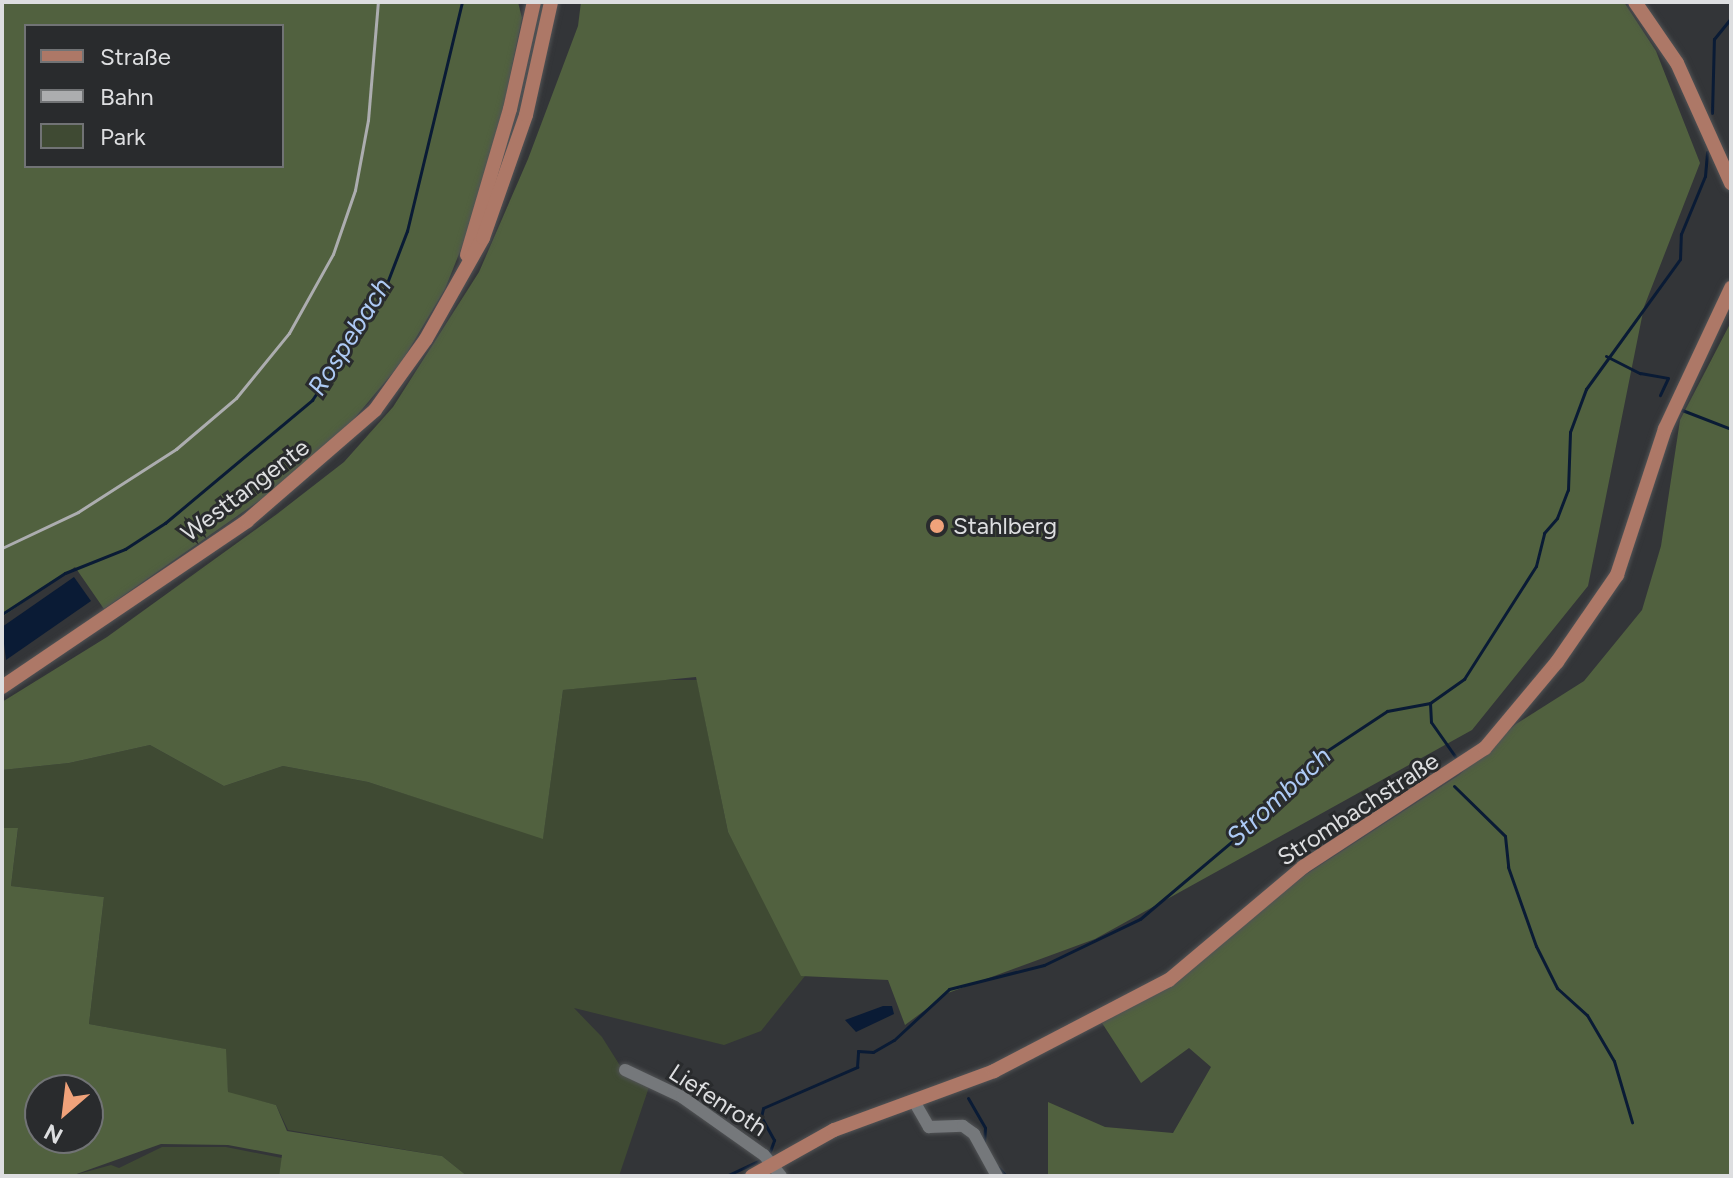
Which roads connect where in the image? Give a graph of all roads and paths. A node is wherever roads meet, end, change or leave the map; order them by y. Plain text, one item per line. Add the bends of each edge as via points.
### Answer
1 (534, 2) edge
2 (1635, 2) edge
3 (550, 4) edge
4 (1731, 183) edge
5 (462, 274) junction
6 (1731, 288) edge
7 (2, 687) edge
8 (625, 1070) dead end
9 (915, 1103) junction
10 (775, 1171) edge
11 (752, 1176) edge
12 (997, 1176) edge

1 - 5 main road, Westtangente via 510,109
2 - 4 main road via 1677,63
3 - 5 main road, Westtangente via 504,187
5 - 7 main road, Westtangente via 426,339 375,410 316,466 247,521
6 - 9 main road, Strombachstraße via 1665,429 1617,575 1557,662 1485,748 1303,867 1169,980 994,1071
8 - 10 street, Liefenroth via 682,1097 764,1155
9 - 10 main road, Strombachstraße via 834,1130
9 - 12 street via 929,1127 963,1126 974,1134
10 - 11 main road, Strombachstraße

